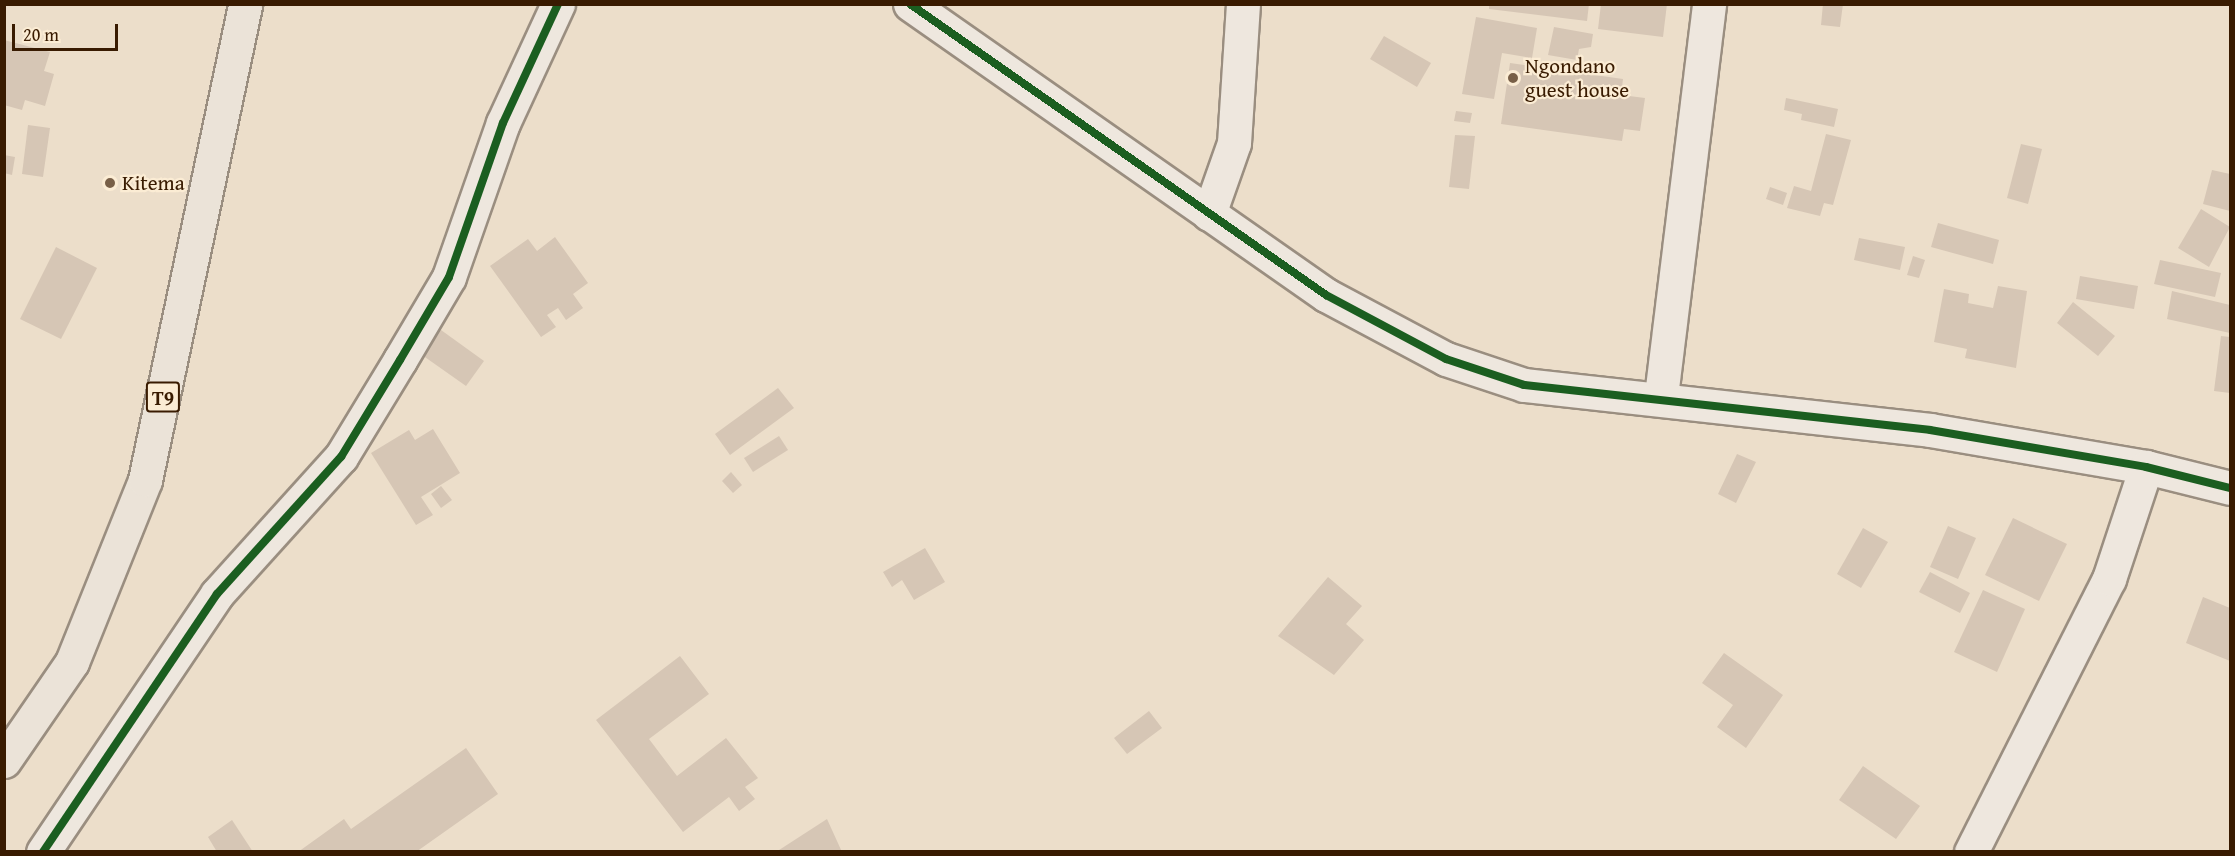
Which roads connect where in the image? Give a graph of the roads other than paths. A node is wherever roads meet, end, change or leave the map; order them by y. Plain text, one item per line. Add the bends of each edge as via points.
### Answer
1 (245, 4) edge
2 (558, 4) edge
3 (910, 4) edge
4 (1243, 4) edge
5 (1709, 4) edge
6 (1209, 214) junction
7 (1662, 396) junction
8 (2146, 467) junction
9 (2230, 488) edge
10 (4, 761) edge
11 (43, 852) edge
12 (1971, 852) edge

1 - 10 highway, T9 via 145,480 72,662
2 - 11 street via 503,123 449,277 388,380 341,457 217,594
3 - 6 street
4 - 6 street via 1234,143
5 - 7 street
6 - 7 street via 1326,295 1446,359 1524,385
7 - 8 street via 1930,430
8 - 9 street
8 - 12 street via 2109,579

